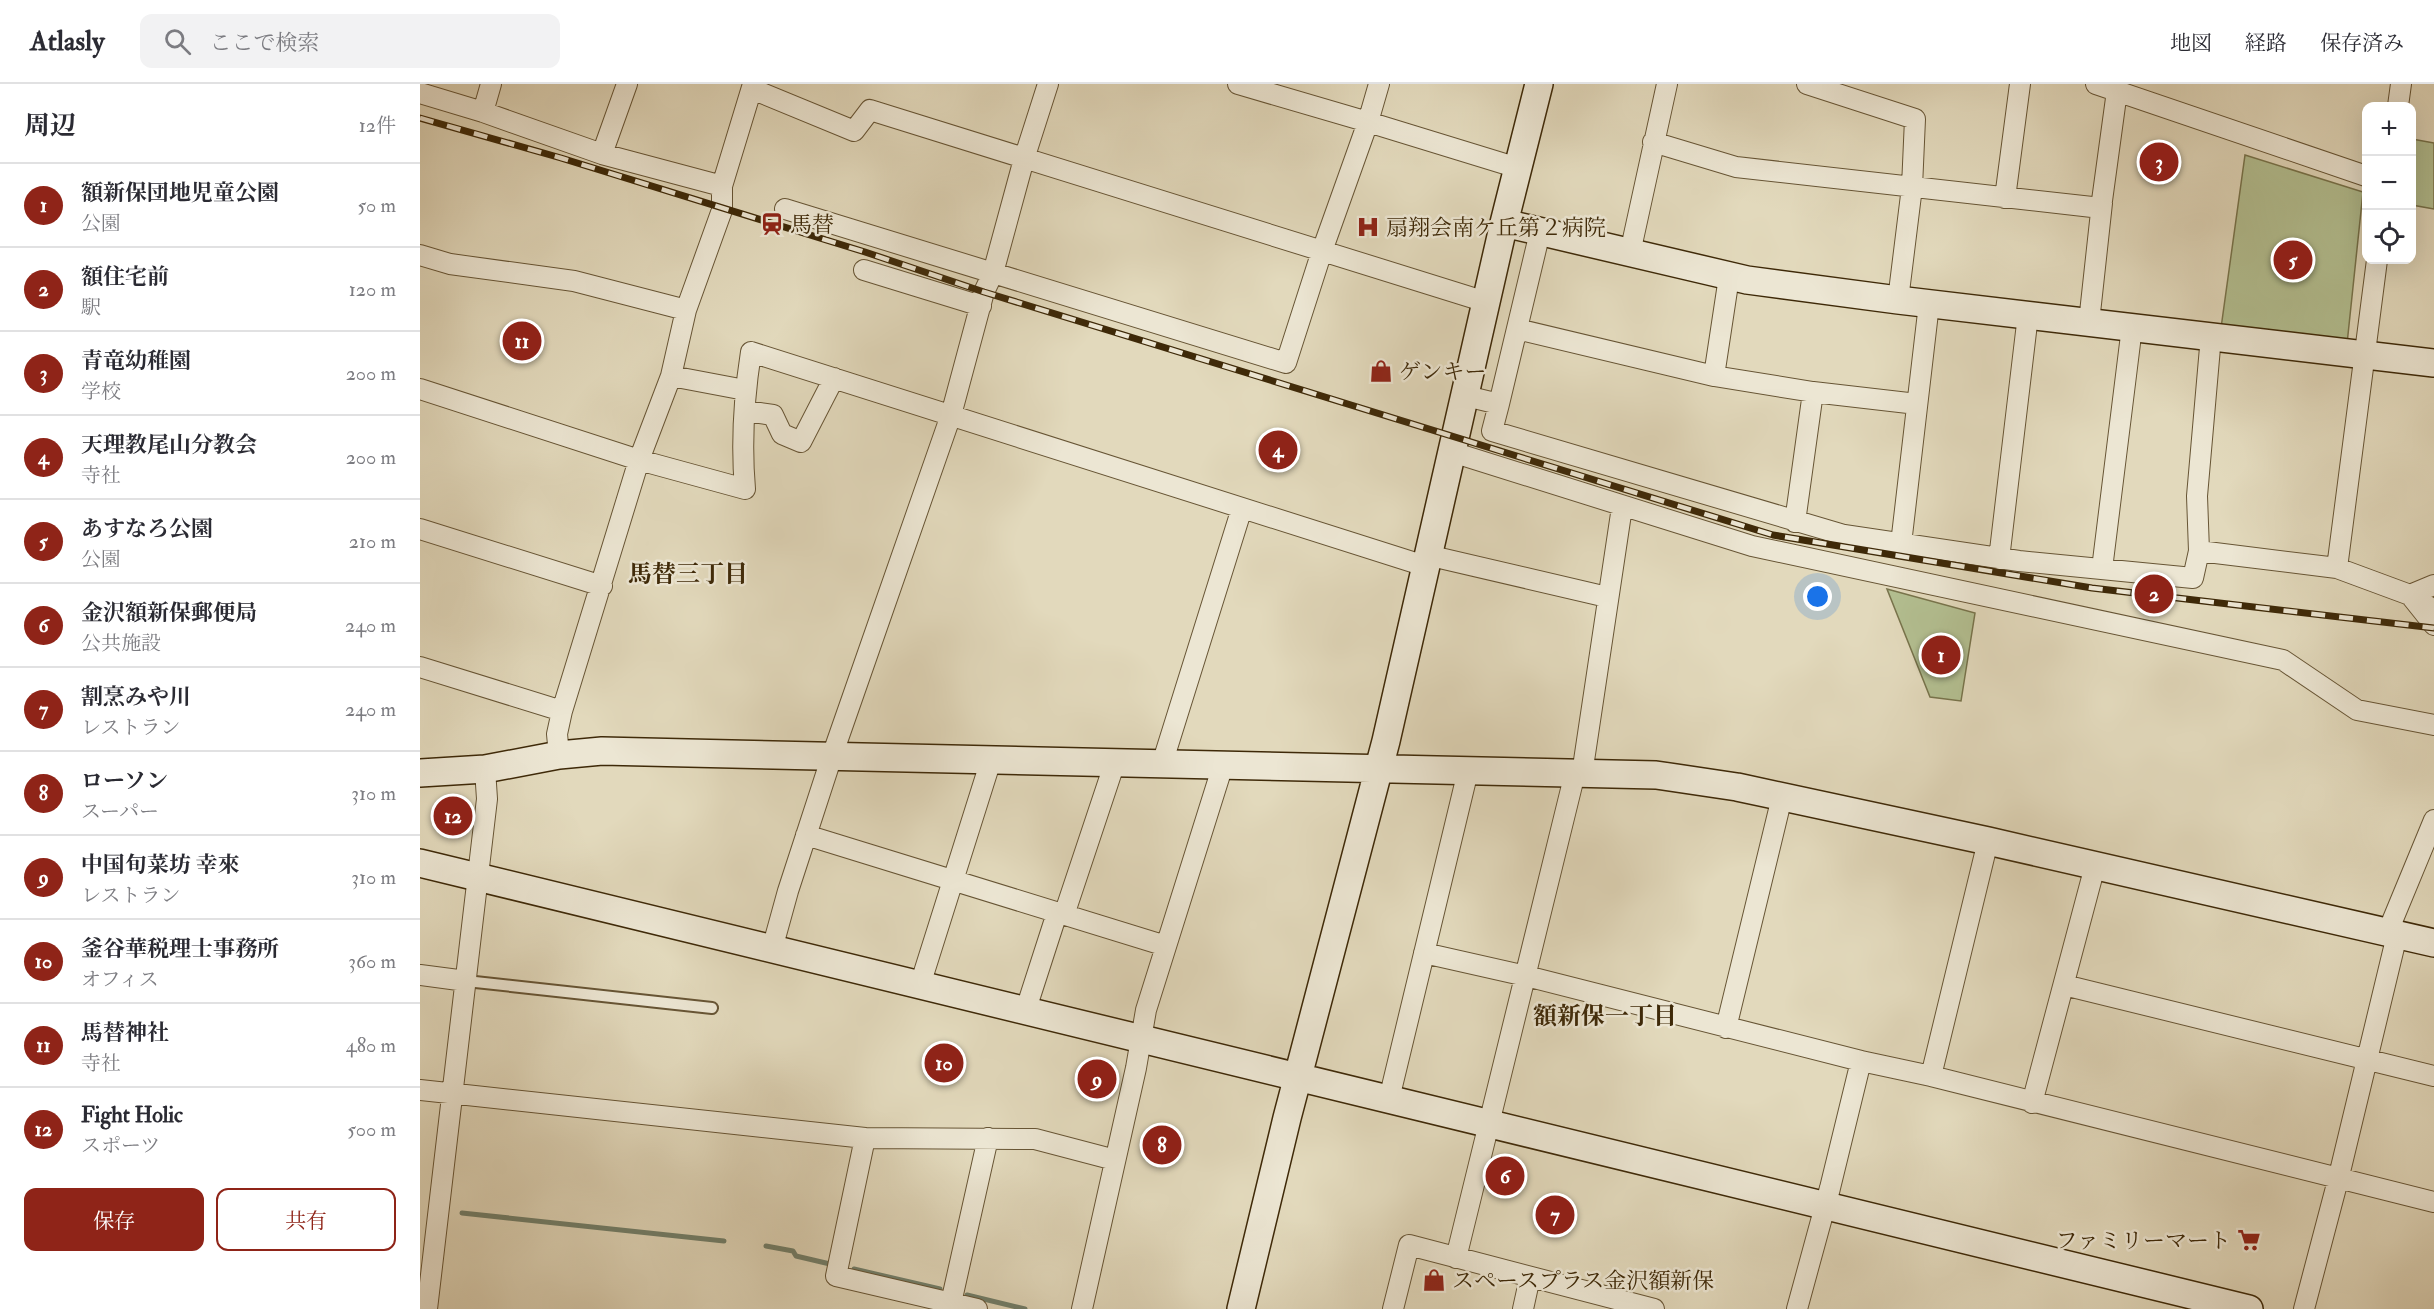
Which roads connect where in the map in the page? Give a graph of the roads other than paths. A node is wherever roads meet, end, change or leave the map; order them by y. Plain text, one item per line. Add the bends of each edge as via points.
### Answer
1 (491, 84) edge
2 (627, 84) edge
3 (1048, 84) edge
4 (1239, 84) edge
5 (1379, 84) edge
6 (1539, 84) edge
7 (1667, 84) edge
8 (1807, 84) edge
9 (2020, 84) edge
10 (2096, 84) edge
11 (2401, 84) edge
12 (752, 87) edge
13 (2117, 91) junction
14 (420, 93) edge
15 (2399, 102) edge
16 (483, 112) junction
17 (1368, 122) junction
18 (1653, 142) junction
19 (602, 154) junction
20 (1024, 159) junction
21 (1518, 168) junction
22 (2362, 174) edge
23 (722, 186) junction
24 (1912, 187) junction
25 (2005, 198) junction
26 (2102, 203) junction
27 (785, 209) dead end
28 (1504, 223) junction
29 (1539, 232) junction
30 (1322, 251) junction
31 (1630, 253) junction
32 (420, 255) edge
33 (2377, 264) edge
34 (864, 270) dead end
35 (993, 273) junction
36 (1730, 277) junction
37 (1898, 300) junction
38 (1486, 302) junction
39 (1929, 304) junction
40 (981, 306) junction
41 (686, 310) junction
42 (2028, 315) junction
43 (2089, 322) junction
44 (2132, 327) junction
45 (1517, 329) junction
46 (2211, 336) junction
47 (2366, 354) junction
48 (2434, 363) edge
49 (671, 376) junction
50 (1714, 376) junction
51 (834, 378) junction
52 (420, 389) edge
53 (745, 390) junction
54 (1813, 392) junction
55 (1466, 396) junction
56 (1499, 404) junction
57 (1917, 404) junction
58 (746, 411) junction
59 (951, 415) junction
60 (1452, 452) junction
61 (639, 460) junction
62 (1622, 507) junction
63 (1242, 508) junction
64 (1795, 522) junction
65 (420, 529) edge
66 (1901, 544) junction
67 (2199, 551) junction
68 (1999, 559) junction
69 (1426, 561) junction
70 (2337, 568) junction
71 (2102, 569) junction
72 (2434, 585) edge
73 (602, 586) junction
74 (2410, 595) junction
75 (1607, 597) junction
76 (2434, 610) edge
77 (2434, 625) edge
78 (420, 667) edge
79 (562, 711) junction
80 (2434, 725) edge
81 (559, 755) junction
82 (832, 756) junction
83 (991, 760) junction
84 (1115, 762) junction
85 (1162, 764) junction
86 (1223, 765) junction
87 (485, 769) junction
88 (1379, 769) junction
89 (1468, 771) junction
90 (420, 773) edge
91 (1579, 773) junction
92 (1782, 797) junction
93 (2433, 826) edge
94 (806, 835) junction
95 (1988, 841) junction
96 (420, 863) edge
97 (2095, 866) junction
98 (477, 876) junction
99 (953, 880) junction
100 (1061, 914) junction
101 (2397, 935) junction
102 (2434, 943) edge
103 (1166, 946) junction
104 (772, 949) junction
105 (1424, 953) junction
106 (420, 975) edge
107 (1526, 976) junction
108 (466, 981) junction
109 (920, 985) junction
110 (2064, 985) junction
111 (712, 1008) dead end
112 (1026, 1010) junction
113 (1726, 1028) junction
114 (1141, 1039) junction
115 (2368, 1060) junction
116 (1861, 1061) junction
117 (1931, 1076) junction
118 (2434, 1076) edge
119 (1298, 1078) junction
120 (420, 1090) edge
121 (454, 1094) junction
122 (1389, 1100) junction
123 (2032, 1103) junction
124 (1490, 1125) junction
125 (865, 1138) junction
126 (988, 1138) junction
127 (1115, 1160) junction
128 (2338, 1180) junction
129 (2434, 1202) edge
130 (1826, 1206) junction
131 (1456, 1258) junction
132 (1530, 1277) junction
133 (951, 1303) junction
134 (427, 1309) edge
135 (977, 1309) edge
136 (1082, 1309) edge
137 (1241, 1309) edge
138 (1394, 1309) edge
139 (1523, 1309) edge
140 (1653, 1309) edge
141 (1797, 1309) edge
142 (2249, 1309) edge
143 (2304, 1309) edge

1 - 16 street
2 - 19 street
3 - 20 street
4 - 17 street
5 - 17 street
6 - 21 street
7 - 18 street
8 - 24 street via 1915,119
9 - 25 street
10 - 13 street
11 - 15 street
12 - 20 street via 854,131 870,110
12 - 23 street
13 - 22 street
13 - 26 street
14 - 16 street
16 - 19 street
17 - 21 street
17 - 30 street
18 - 24 street via 1736,167
18 - 31 street
19 - 23 street
20 - 30 street
20 - 35 street
21 - 28 street
23 - 41 street via 722,210
24 - 25 street
24 - 37 street
25 - 26 street via 2101,208
26 - 43 street
27 - 35 street
28 - 29 street
28 - 38 street
29 - 31 street
29 - 45 street
30 - 35 street via 1286,363
30 - 38 street
31 - 36 street
32 - 41 street via 450,264 574,281
33 - 47 street
34 - 40 street
35 - 40 street
36 - 37 street
36 - 50 street
37 - 39 street
38 - 55 street
39 - 42 street
39 - 57 street
40 - 59 street
41 - 49 street
42 - 43 street
42 - 68 street
43 - 44 street
44 - 46 street
44 - 71 street
45 - 50 street
45 - 56 street
46 - 47 street
46 - 67 street via 2197,496
47 - 48 street
47 - 70 street
49 - 53 street
49 - 61 street
50 - 54 street
51 - 53 street via 751,352
51 - 58 street via 801,442 782,434 773,415
51 - 59 street
52 - 61 street
53 - 58 street
54 - 57 street
54 - 64 street
55 - 56 street
55 - 60 street
56 - 64 street via 1492,431
57 - 66 street
58 - 61 street via 742,448 745,489
59 - 63 street
59 - 82 street
60 - 62 street
60 - 69 street
61 - 73 street
62 - 75 street
62 - 80 street via 1752,546 2283,660 2357,710
63 - 69 street
63 - 85 street
64 - 66 street via 1844,536
65 - 73 street
66 - 68 street
67 - 70 street
67 - 71 street via 2193,578
68 - 71 street
69 - 75 street
69 - 88 street
70 - 74 street
72 - 74 street
73 - 79 street
74 - 76 street
74 - 77 street
75 - 91 street
78 - 79 street
79 - 81 street via 557,734
81 - 82 street via 602,751
81 - 87 street
82 - 83 street
82 - 94 street
83 - 84 street
83 - 99 street
84 - 85 street
84 - 100 street
85 - 86 street
86 - 88 street
86 - 103 street
87 - 90 street
87 - 98 street via 487,799
88 - 89 street
88 - 119 street
89 - 91 street
89 - 105 street
91 - 92 street via 1656,775
91 - 107 street
92 - 95 street
92 - 113 street
93 - 101 street via 2391,924
94 - 99 street
94 - 104 street
95 - 97 street
95 - 117 street
96 - 98 street
97 - 101 street
97 - 110 street
98 - 104 street
98 - 108 street
99 - 100 street
99 - 109 street
100 - 103 street
100 - 112 street
101 - 102 street
101 - 115 street
103 - 114 street
104 - 109 street
105 - 107 street
105 - 122 street
106 - 108 street
107 - 113 street
107 - 124 street
108 - 111 lane
108 - 121 street
109 - 112 street
110 - 115 street
110 - 123 street
112 - 114 street
113 - 116 street
114 - 119 street
114 - 127 street
115 - 118 street
115 - 128 street
116 - 117 street
116 - 130 street
117 - 123 street
119 - 122 street
119 - 137 street
120 - 121 street
121 - 125 street
121 - 134 street
122 - 124 street
123 - 128 street
124 - 130 street
124 - 131 street
125 - 126 street
125 - 133 street via 836,1276
126 - 127 street via 1035,1139
126 - 133 street
127 - 136 street
128 - 129 street
128 - 143 street
130 - 141 street
130 - 142 street
131 - 132 street
131 - 138 street via 1409,1245
132 - 139 street
132 - 140 street
133 - 135 street

